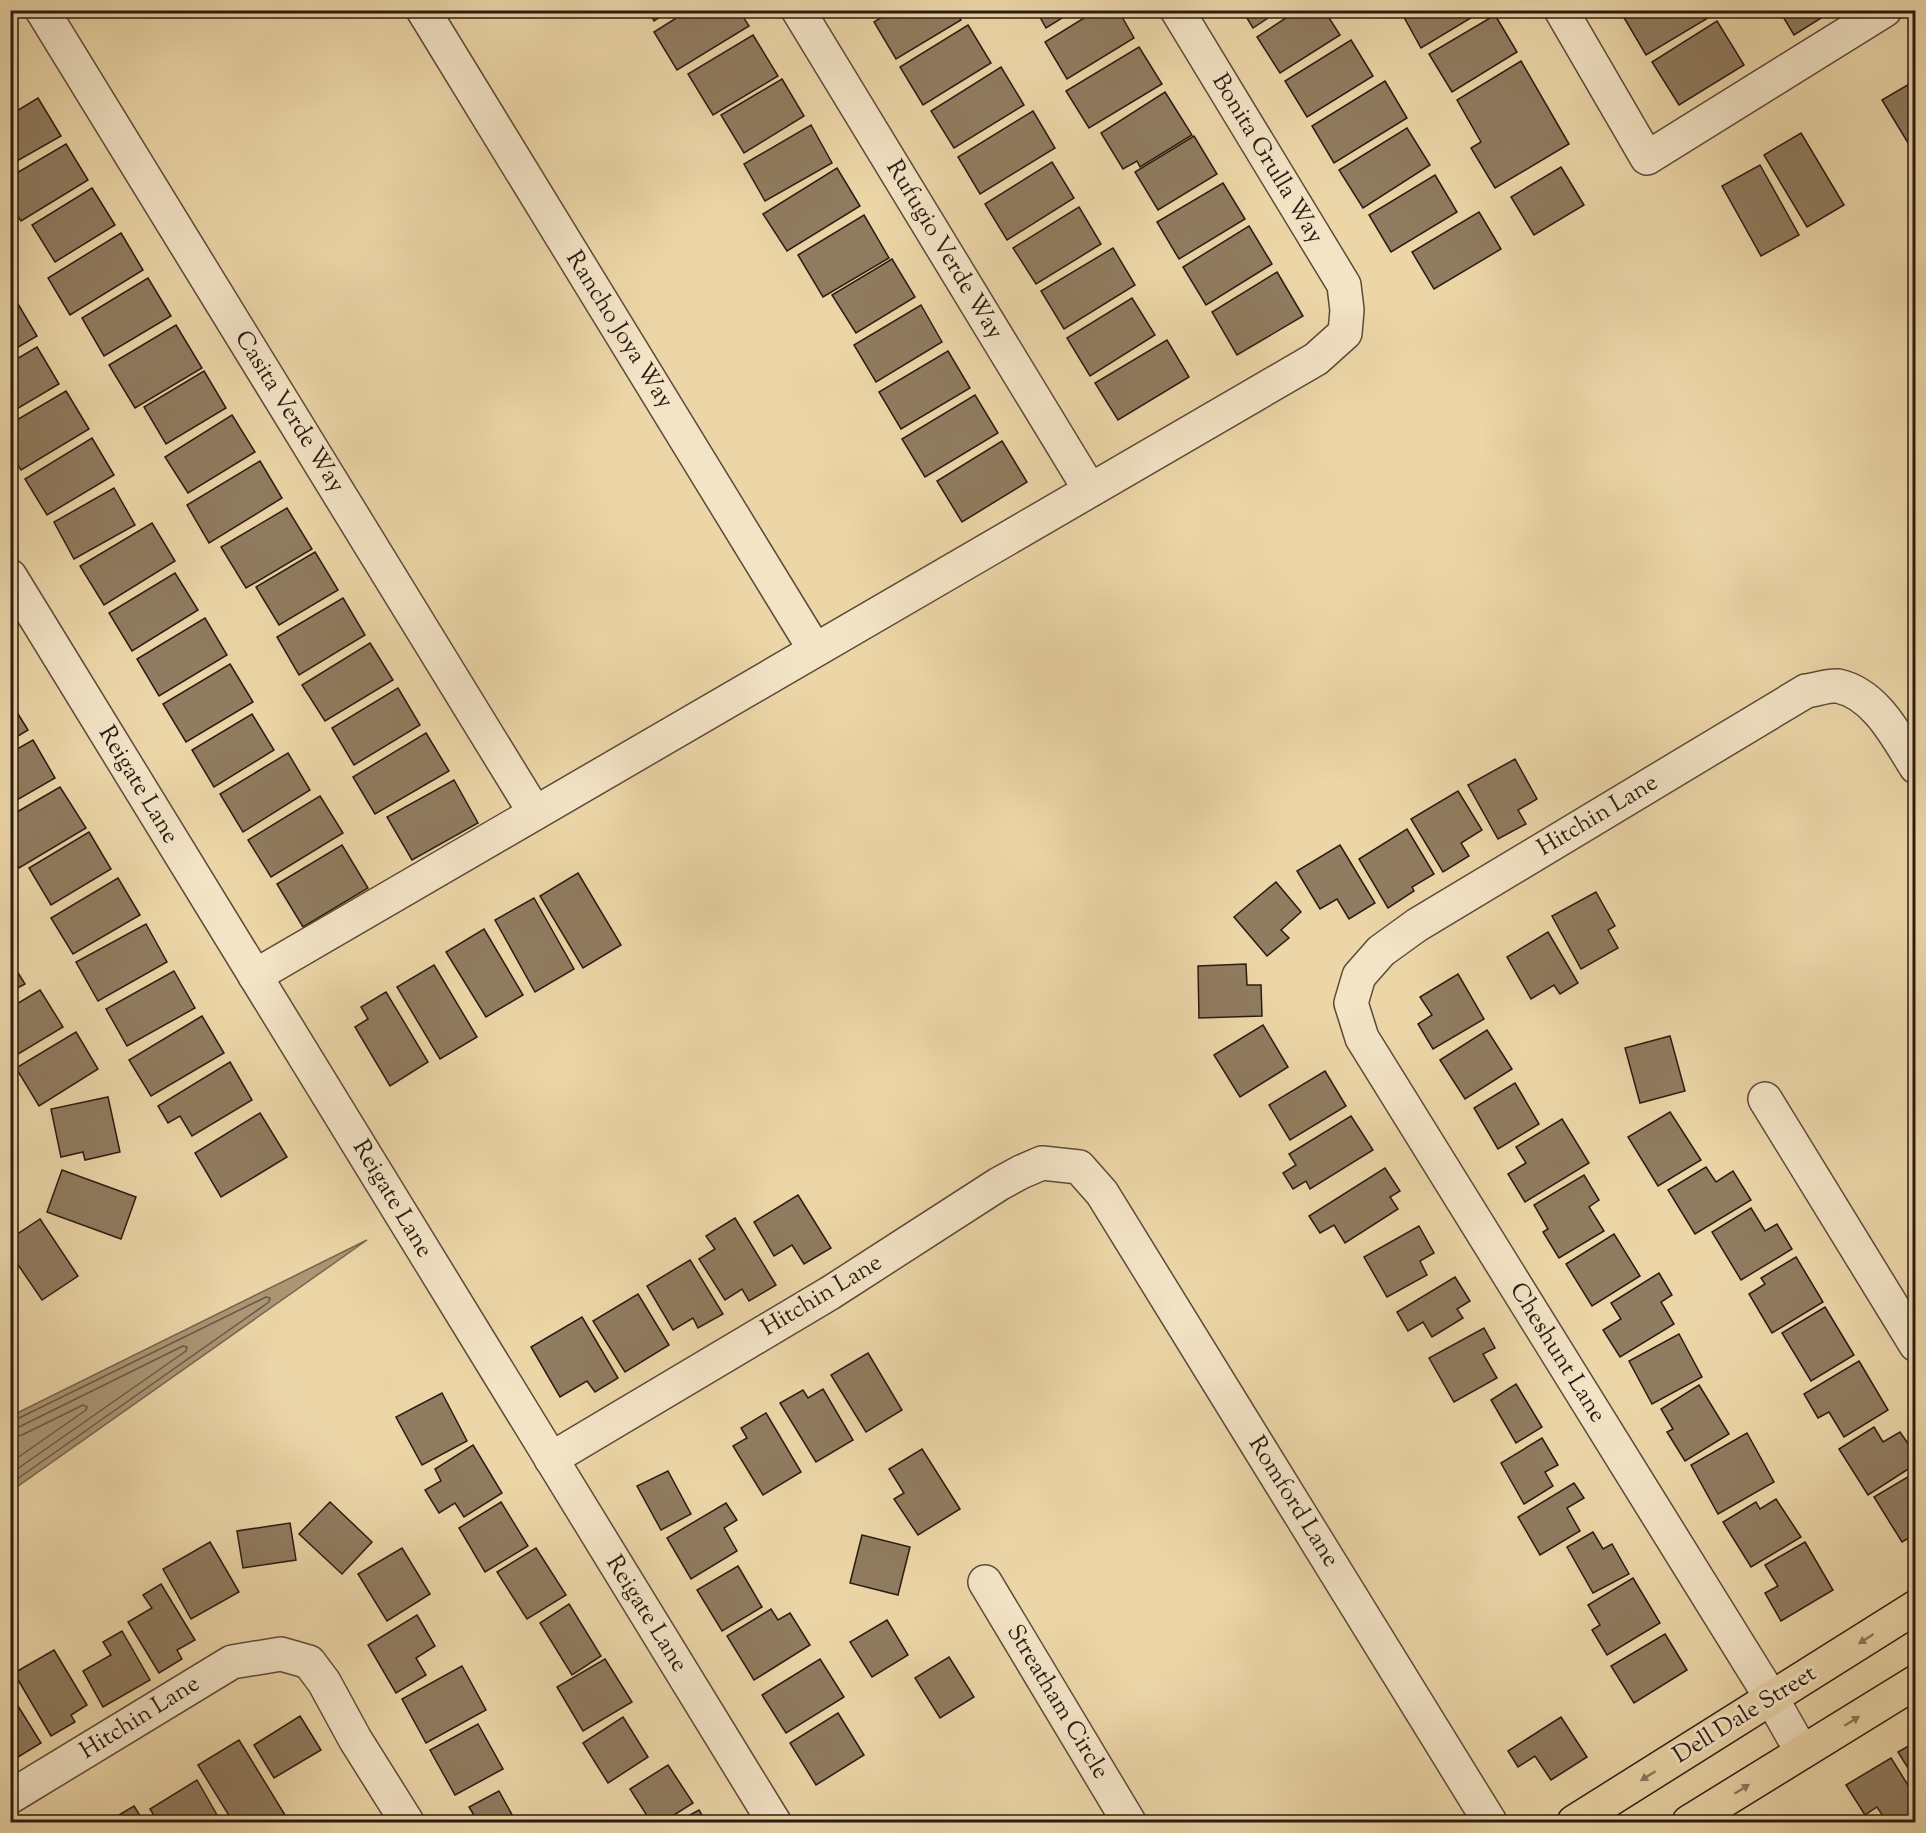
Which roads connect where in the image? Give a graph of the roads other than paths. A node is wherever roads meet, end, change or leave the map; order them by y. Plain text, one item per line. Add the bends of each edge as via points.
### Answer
1 (42, 10) edge
2 (423, 10) edge
3 (798, 10) edge
4 (1177, 10) edge
5 (1561, 10) edge
6 (1885, 10) edge
7 (1090, 490) junction
8 (10, 576) edge
9 (815, 650) junction
10 (1916, 767) edge
11 (535, 813) junction
12 (1381, 951) joint
13 (255, 976) junction
14 (1765, 1099) dead end
15 (1094, 1183) joint
16 (1916, 1345) edge
17 (551, 1459) junction
18 (985, 1582) dead end
19 (1916, 1607) edge
20 (1916, 1682) edge
21 (1772, 1699) junction
22 (1802, 1752) junction
23 (10, 1797) edge
24 (407, 1822) edge
25 (774, 1822) edge
26 (1129, 1822) edge
27 (1490, 1822) edge
28 (1574, 1822) edge
29 (1689, 1822) edge

1 - 11 street, Casita Verde Way
2 - 9 street, Rancho Joya Way
3 - 7 street, Rufugio Verde Way
4 - 7 street, Bonita Grulla Way via 1344,285 1345,333 1316,359
5 - 6 street via 1647,158
7 - 9 street
8 - 13 street, Reigate Lane
9 - 11 street
10 - 12 street, Hitchin Lane via 1867,699 1837,686 1806,691 1417,925
11 - 13 street
12 - 21 street, Cheshunt Lane via 1359,976 1351,1003 1362,1038
13 - 17 street, Reigate Lane
14 - 16 street
15 - 17 street, Hitchin Lane via 1079,1167 1042,1163 1021,1172 830,1293
15 - 27 street, Romford Lane
17 - 25 street, Reigate Lane
18 - 26 street, Streatham Circle
19 -> 21 main road, Dell Dale Street
22 -> 20 main road
21 - 22 street, Cheshunt Lane
21 -> 28 main road, Dell Dale Street
29 -> 22 main road
23 - 24 street, Hitchin Lane via 232,1662 281,1654 309,1662

